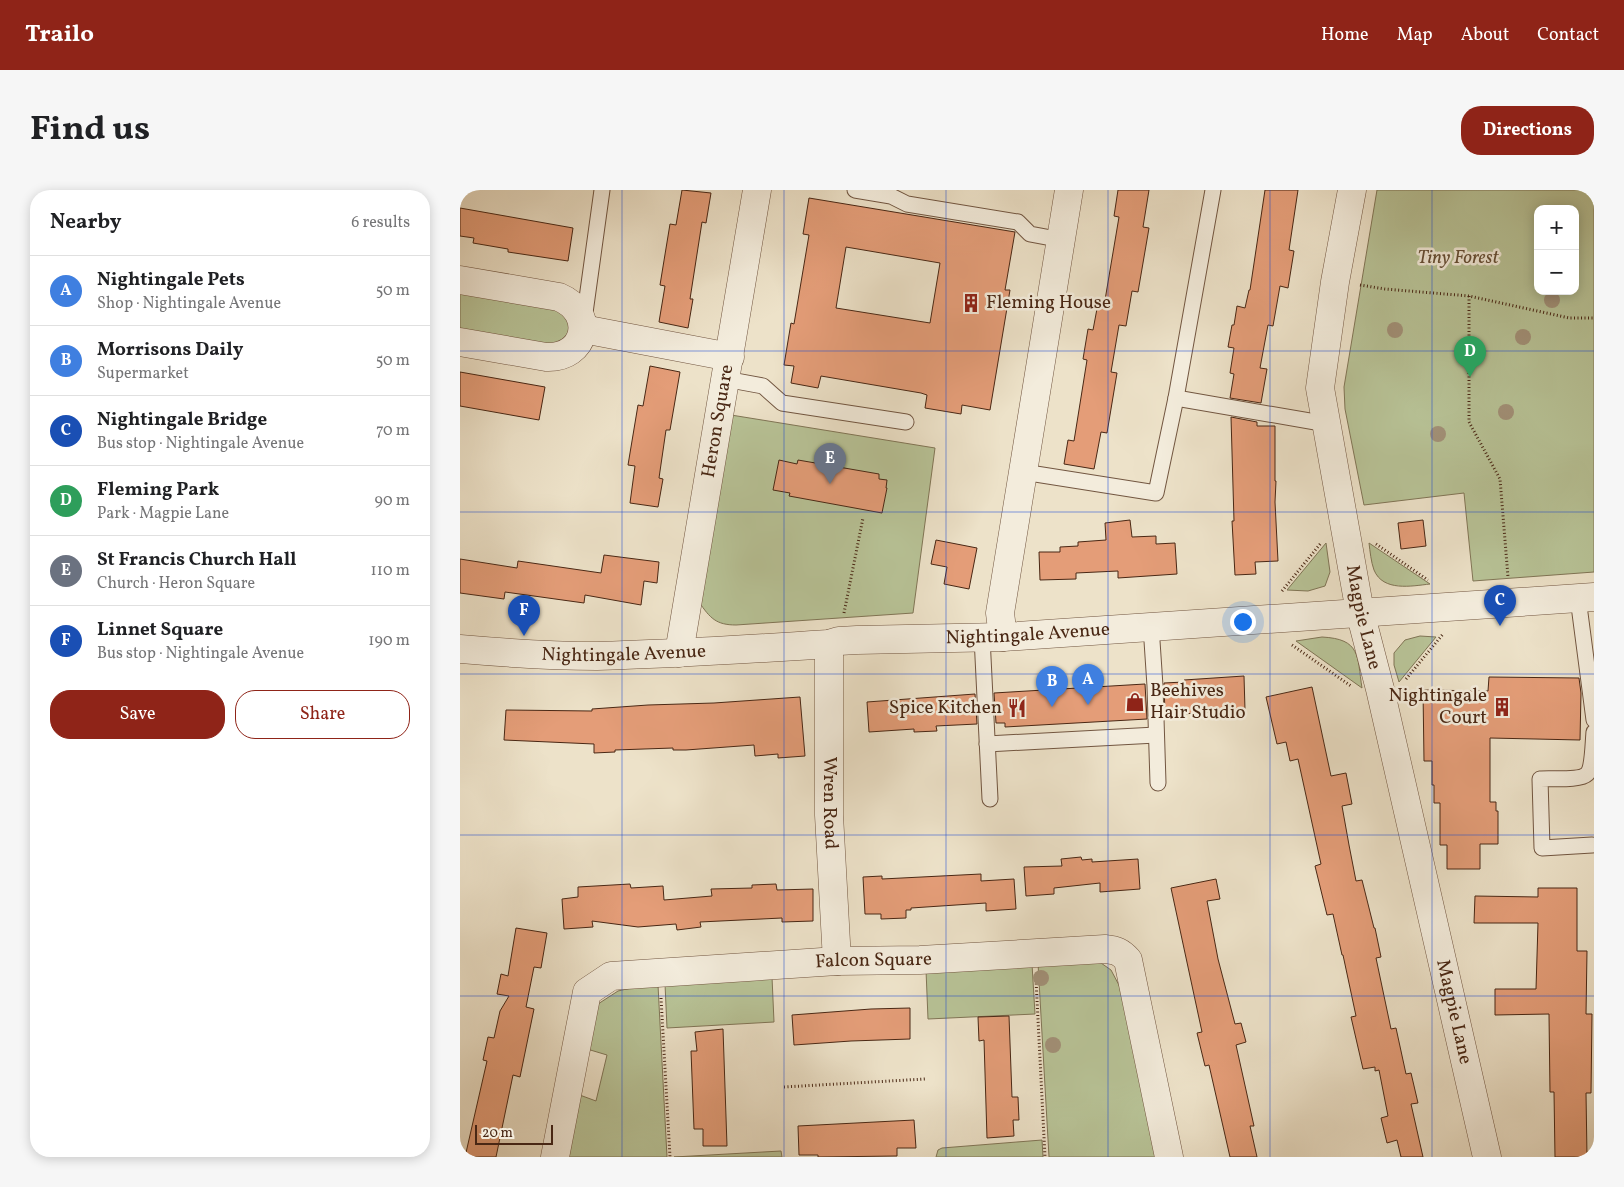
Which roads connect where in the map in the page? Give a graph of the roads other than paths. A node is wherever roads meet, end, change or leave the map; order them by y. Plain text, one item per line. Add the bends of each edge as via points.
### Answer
1 (602, 190) edge
2 (757, 190) edge
3 (855, 190) edge
4 (1069, 190) edge
5 (1213, 190) edge
6 (1352, 190) edge
7 (1062, 240) junction
8 (460, 280) edge
9 (583, 329) junction
10 (460, 342) edge
11 (728, 368) junction
12 (1176, 398) junction
13 (906, 422) dead end
14 (1327, 424) junction
15 (1023, 472) junction
16 (1585, 598) edge
17 (1360, 612) junction
18 (1151, 626) junction
19 (992, 637) junction
20 (834, 643) junction
21 (460, 650) edge
22 (679, 653) junction
23 (1594, 720) edge
24 (1594, 732) edge
25 (1156, 735) junction
26 (987, 744) junction
27 (1158, 783) dead end
28 (990, 799) dead end
29 (1592, 845) dead end
30 (837, 961) junction
31 (555, 1157) edge
32 (1169, 1157) edge
33 (1487, 1157) edge

1 - 9 lane
2 - 11 street, Heron Square
3 - 7 lane via 891,196 907,204 1018,222 1030,234
4 - 7 street
5 - 12 lane
6 - 14 street, Magpie Lane via 1320,388
7 - 15 street
8 - 9 street via 559,297 577,309
9 - 10 street via 575,347 556,358
9 - 11 street
11 - 13 lane via 762,386 782,403
11 - 22 street, Heron Square
12 - 14 lane
12 - 15 lane via 1156,493
14 - 17 street, Magpie Lane
15 - 19 street via 1000,613
16 - 17 street, Nightingale Avenue
16 - 23 lane
17 - 18 street, Nightingale Avenue
17 - 33 street, Magpie Lane
18 - 19 street, Nightingale Avenue
18 - 25 lane
19 - 20 street, Nightingale Avenue
19 - 26 lane
20 - 22 street, Nightingale Avenue
20 - 30 street, Wren Road via 829,815
21 - 22 street, Nightingale Avenue via 575,655
24 - 29 lane via 1590,768 1586,775 1579,778 1540,778 1542,848
25 - 26 lane
25 - 27 lane
26 - 28 lane
30 - 31 street, Falcon Square via 611,976 587,992
30 - 32 street, Falcon Square via 920,960 1105,949 1122,953 1128,960

